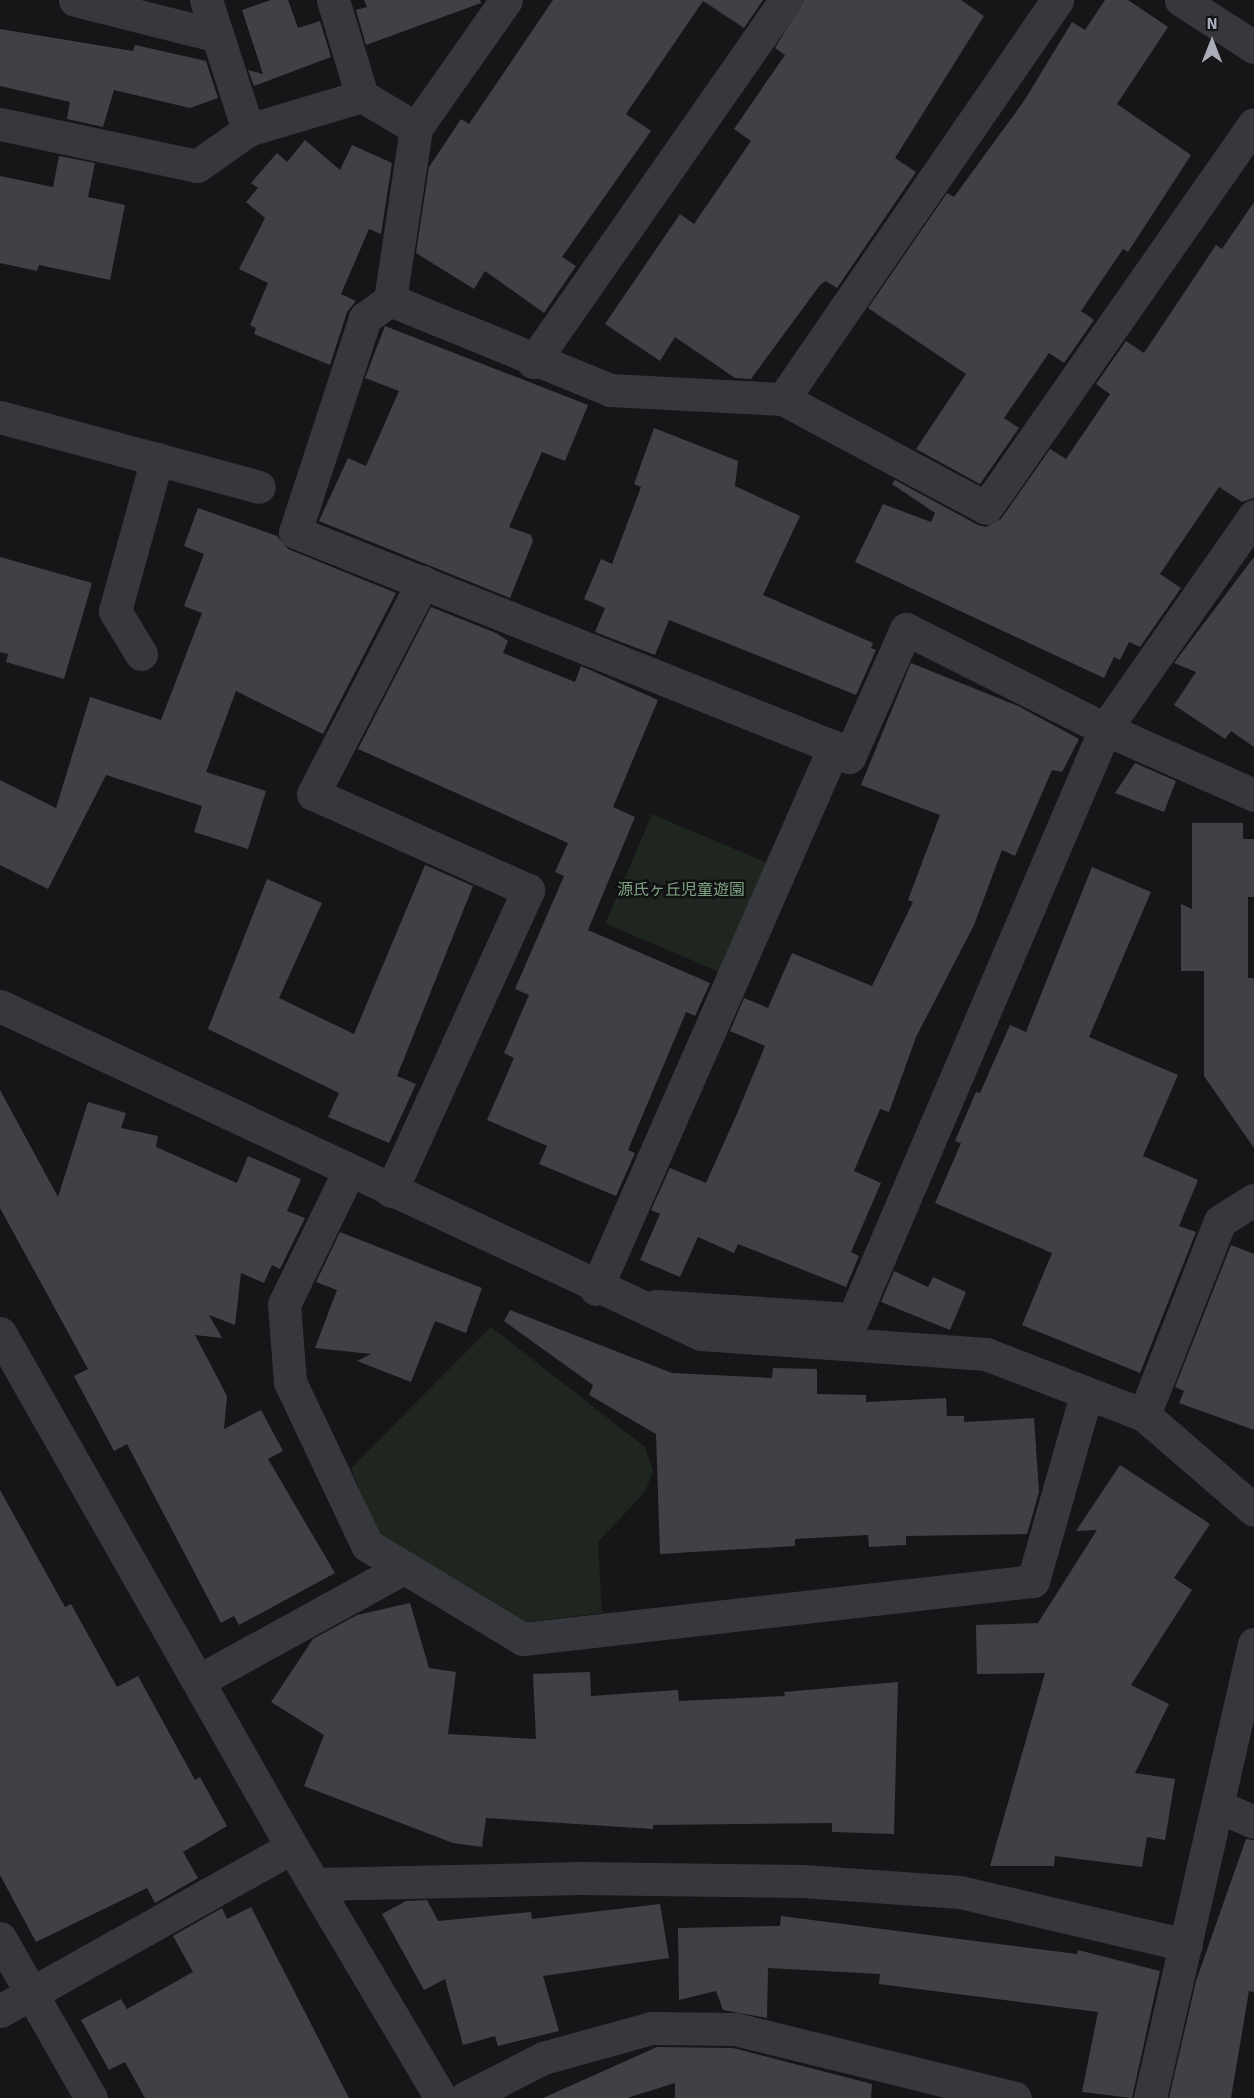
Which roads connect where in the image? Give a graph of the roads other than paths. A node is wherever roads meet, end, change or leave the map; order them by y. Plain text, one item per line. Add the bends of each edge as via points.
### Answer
1 (75, 0) edge
2 (206, 0) edge
3 (333, 0) edge
4 (506, 0) edge
5 (786, 0) edge
6 (1057, 0) edge
7 (1181, 0) edge
8 (218, 36) junction
9 (1254, 47) edge
10 (362, 96) junction
11 (0, 124) edge
12 (1254, 124) edge
13 (416, 128) junction
14 (248, 130) junction
15 (390, 300) junction
16 (533, 362) junction
17 (783, 399) junction
18 (0, 417) edge
19 (157, 459) junction
20 (259, 487) dead end
21 (1254, 516) edge
22 (423, 582) junction
23 (141, 654) dead end
24 (1105, 729) junction
25 (834, 747) junction
26 (1254, 795) edge
27 (0, 1006) edge
28 (349, 1171) junction
29 (391, 1191) junction
30 (1254, 1200) edge
31 (596, 1289) junction
32 (635, 1305) junction
33 (5, 1353) edge
34 (1086, 1395) junction
35 (1144, 1415) junction
36 (1254, 1510) edge
37 (405, 1567) junction
38 (1254, 1644) edge
39 (198, 1681) junction
40 (1220, 1808) junction
41 (1254, 1822) edge
42 (292, 1847) junction
43 (317, 1884) junction
44 (0, 1938) edge
45 (1186, 1945) junction
46 (31, 1993) junction
47 (0, 2011) edge
48 (91, 2098) edge
49 (441, 2098) edge
50 (465, 2098) edge
51 (1015, 2098) edge
52 (1150, 2098) edge

1 - 8 street
2 - 8 street
3 - 10 street
4 - 13 street
5 - 16 street
6 - 17 street
7 - 9 street
8 - 14 street
10 - 13 street
10 - 14 street
11 - 14 street via 197,166
12 - 17 street via 986,508
13 - 15 street
15 - 16 street
15 - 22 street via 365,318 295,532
16 - 17 street via 610,390
18 - 19 street
19 - 20 street
19 - 23 street via 115,611
21 - 24 street
22 - 25 street
22 - 29 street via 313,794 528,890
24 - 25 street via 906,629 849,757
24 - 26 street
24 - 32 street via 853,1319
25 - 31 street
27 - 28 street
28 - 29 street
28 - 37 street via 284,1304 290,1382 366,1545
29 - 31 street
30 - 35 street via 1220,1221
31 - 32 street
32 - 34 street via 701,1334 986,1354
33 - 39 street
34 - 35 street
34 - 37 street via 1033,1581 523,1639
35 - 36 street
37 - 39 street
38 - 40 street
39 - 42 street
40 - 41 street
40 - 45 street
42 - 43 street
42 - 46 street
43 - 45 street via 580,1878 825,1882 960,1892
43 - 49 street
44 - 46 street
45 - 52 street
46 - 47 street
46 - 48 street
50 - 51 street via 543,2058 651,2028 735,2029

